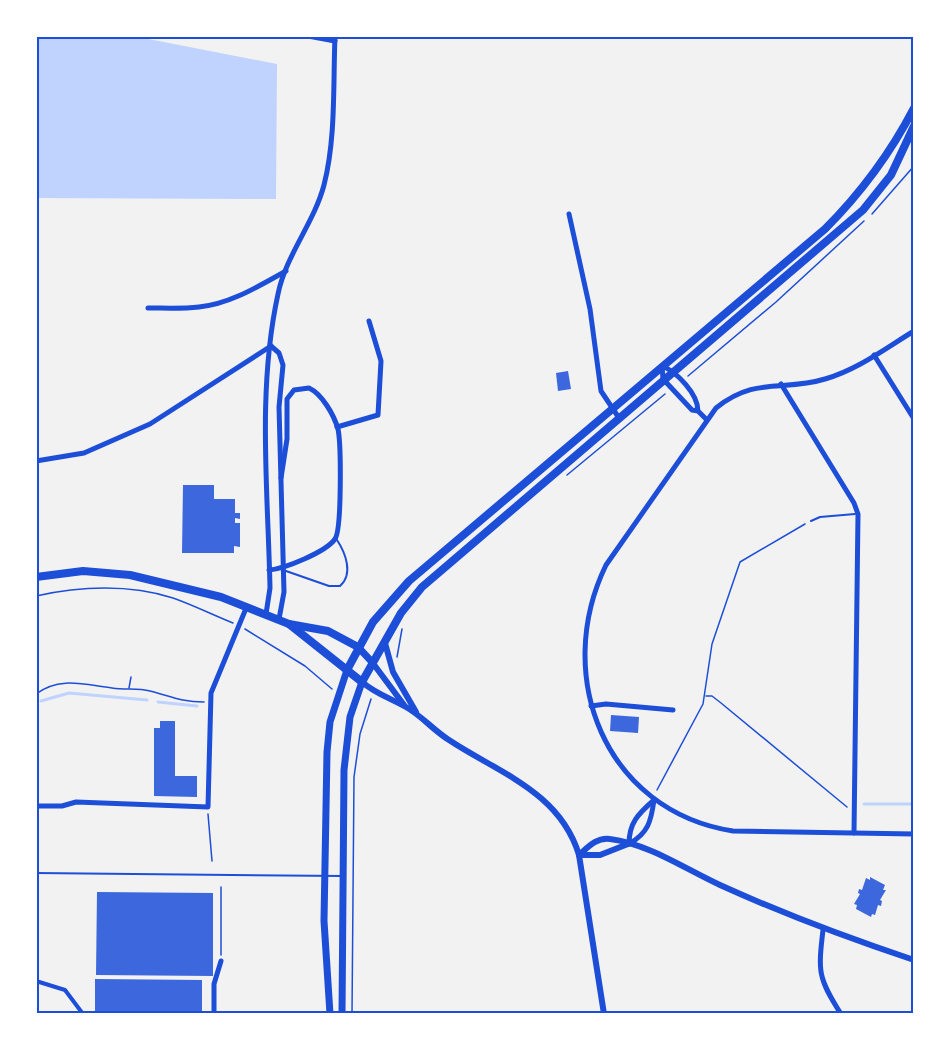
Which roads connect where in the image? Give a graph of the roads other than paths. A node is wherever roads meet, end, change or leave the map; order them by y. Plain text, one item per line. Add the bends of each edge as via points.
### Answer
1 (308, 36) edge
2 (335, 38) edge
3 (914, 108) edge
4 (914, 126) edge
5 (569, 214) dead end
6 (286, 271) junction
7 (147, 308) dead end
8 (369, 321) dead end
9 (914, 331) edge
10 (270, 346) junction
11 (874, 355) junction
12 (662, 366) junction
13 (674, 371) junction
14 (663, 380) junction
15 (781, 384) junction
16 (612, 409) junction
17 (698, 411) junction
18 (619, 418) junction
19 (706, 419) junction
20 (914, 419) edge
21 (337, 427) junction
22 (36, 461) edge
23 (281, 478) junction
24 (858, 514) junction
25 (811, 521) road end
26 (336, 538) junction
27 (269, 570) junction
28 (283, 570) junction
29 (36, 577) edge
30 (247, 606) junction
31 (266, 614) junction
32 (279, 620) junction
33 (289, 624) junction
34 (384, 642) junction
35 (358, 647) junction
36 (372, 662) junction
37 (347, 670) junction
38 (362, 682) junction
39 (404, 706) junction
40 (591, 706) junction
41 (673, 710) dead end
42 (418, 715) junction
43 (654, 800) junction
44 (36, 806) edge
45 (854, 833) junction
46 (914, 834) edge
47 (629, 844) junction
48 (579, 855) junction
49 (36, 873) edge
50 (325, 876) junction
51 (343, 876) junction
52 (823, 930) junction
53 (914, 960) edge
54 (221, 961) road end
55 (36, 981) edge
56 (83, 1014) edge
57 (214, 1014) edge
58 (330, 1014) edge
59 (342, 1014) edge
60 (604, 1014) edge
61 (841, 1014) edge

1 - 2 street
2 - 6 street via 330,156 324,185
3 - 12 main road via 879,168 854,200
4 - 13 main road via 891,175 863,210
5 - 16 street via 590,309 601,392
6 - 7 street via 214,304
6 - 10 street via 278,292
8 - 21 street via 381,362 378,415
9 - 11 street
10 - 22 street via 150,424 84,453
10 - 23 street via 279,353 283,365 279,407
10 - 27 street via 266,372
11 - 15 street via 823,380
11 - 20 street
12 - 13 street
12 - 14 street
12 - 16 main road
13 - 14 main road
13 - 17 street via 698,403
14 - 17 street via 692,410
14 - 18 main road
15 - 19 street via 739,393
15 - 24 street
16 - 18 street
16 - 35 main road via 409,581 380,613
17 - 19 street
18 - 34 main road via 429,580
19 - 40 street via 597,583 584,640 584,671
21 - 23 street via 312,390 300,388 291,393 287,399 287,439
21 - 26 street via 340,456
23 - 28 street
24 - 25 lane
24 - 45 street
26 - 28 street
26 - 28 lane via 347,563 346,580 340,586
27 - 28 street
27 - 31 street
28 - 32 street
29 - 30 main road via 76,571 130,575
30 - 31 main road
30 - 44 street via 211,693 208,807 76,802
31 - 32 main road
32 - 33 main road
33 - 35 main road via 328,631
33 - 37 main road
34 - 36 main road
34 - 42 street via 393,672
35 - 36 main road
35 - 37 main road
36 - 38 main road
36 - 39 street
37 - 38 main road
37 - 50 main road via 333,706 328,736
38 - 39 street via 375,693
38 - 51 main road via 346,744
39 - 42 street
40 - 41 street
40 - 43 street via 614,754
42 - 48 street via 448,740 543,798 573,837
43 - 45 street via 685,818 727,830
43 - 47 street via 633,821
43 - 47 street via 644,835
45 - 46 street
47 - 48 street via 600,855
47 - 48 street via 609,839 596,841
47 - 52 street
48 - 60 street
49 - 50 lane
50 - 51 lane
50 - 58 main road
51 - 59 main road
52 - 53 street
52 - 61 street via 821,978
54 - 57 street via 214,984
55 - 56 street via 65,990

